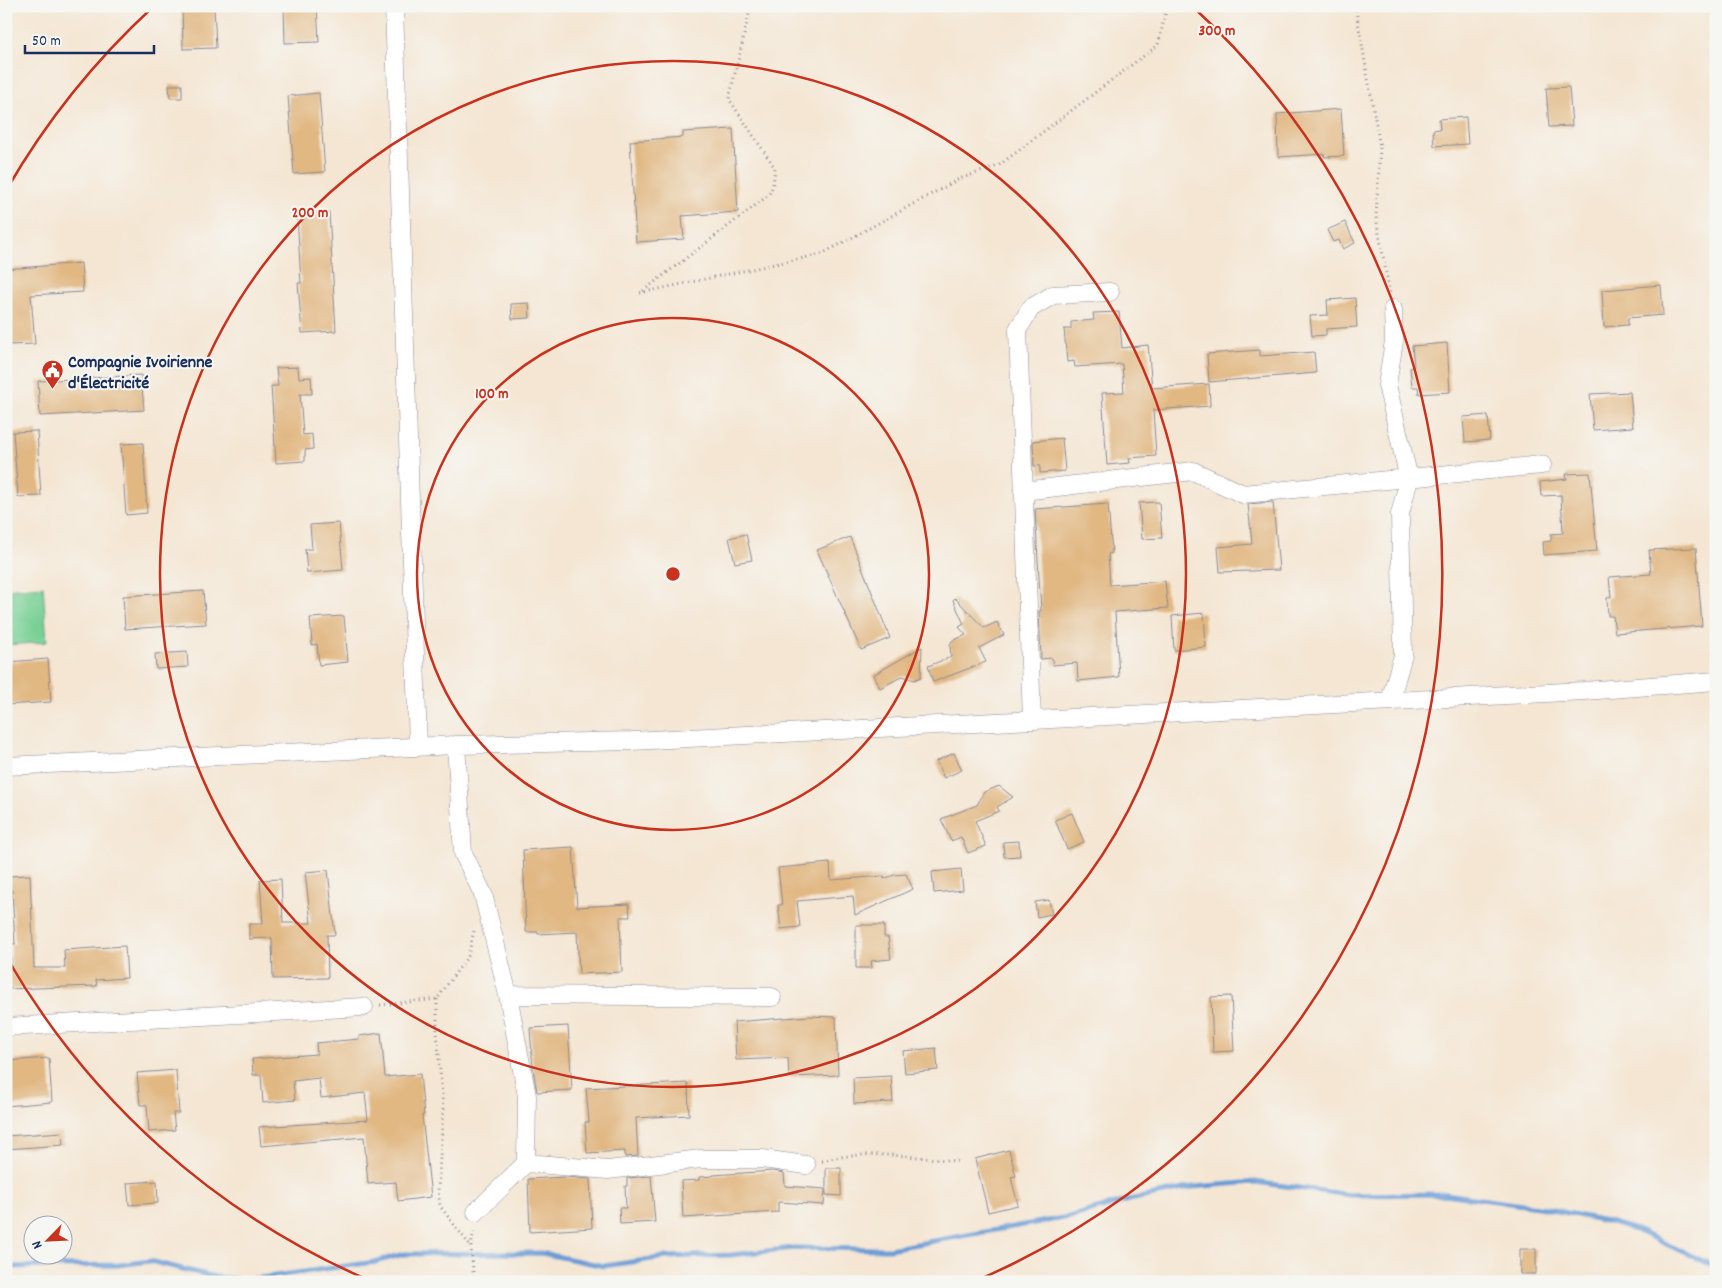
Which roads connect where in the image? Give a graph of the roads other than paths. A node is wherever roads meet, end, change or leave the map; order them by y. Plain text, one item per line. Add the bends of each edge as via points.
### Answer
1 (394, 6) edge
2 (1110, 292) dead end
3 (1392, 309) road end
4 (1542, 466) dead end
5 (1409, 479) junction
6 (1024, 491) junction
7 (1716, 681) edge
8 (1390, 701) junction
9 (1032, 720) junction
10 (456, 745) junction
11 (418, 746) junction
12 (6, 766) edge
13 (508, 995) junction
14 (772, 997) dead end
15 (364, 1007) road end
16 (6, 1027) edge
17 (526, 1163) junction
18 (806, 1165) road end
19 (476, 1212) road end

1 - 11 street
2 - 6 street via 1053,295 1031,308 1018,329
3 - 5 street via 1394,341 1387,385
4 - 5 street
5 - 6 street via 1243,494 1193,471
5 - 8 street via 1400,514 1403,655
6 - 9 street
7 - 8 street
8 - 9 street
9 - 10 street via 632,741
10 - 11 street
10 - 13 street via 463,853 484,894
11 - 12 street
13 - 14 street
13 - 17 street via 527,1096
15 - 16 street
17 - 18 street via 608,1170 701,1158 762,1159
17 - 19 street

